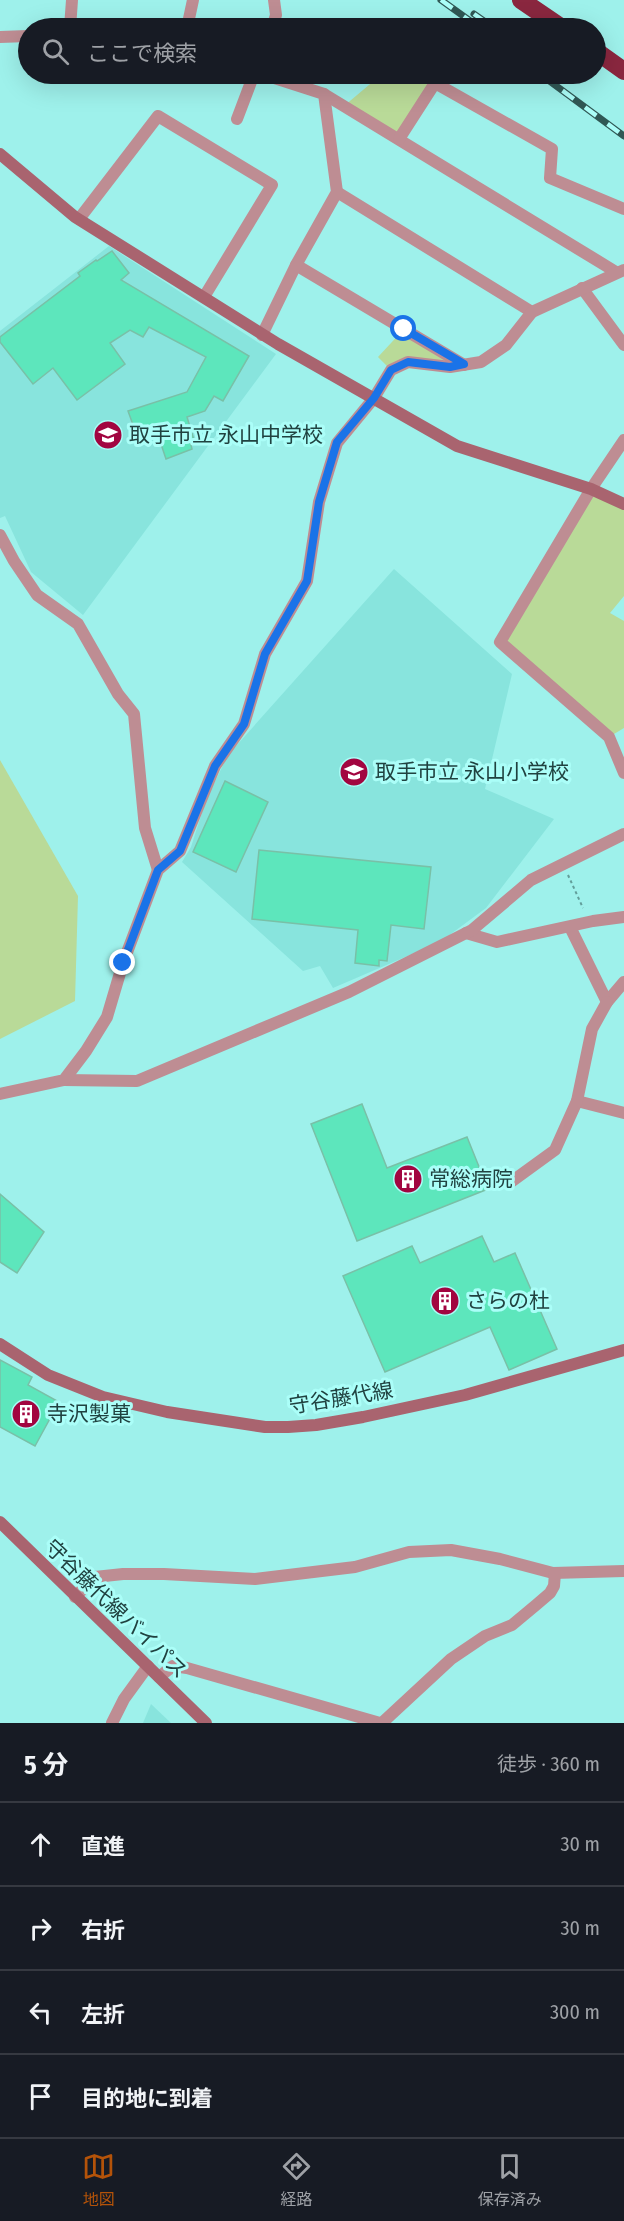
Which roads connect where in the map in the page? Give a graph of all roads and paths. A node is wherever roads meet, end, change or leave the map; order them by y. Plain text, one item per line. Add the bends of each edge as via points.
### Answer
1 (72, 0) edge
2 (193, 0) edge
3 (274, 0) edge
4 (521, 0) edge
5 (71, 18) edge
6 (189, 18) edge
7 (275, 18) edge
8 (547, 18) edge
9 (18, 36) edge
10 (0, 37) edge
11 (606, 57) edge
12 (623, 66) edge
13 (250, 84) edge
14 (293, 84) edge
15 (434, 84) edge
16 (437, 84) edge
17 (324, 94) junction
18 (237, 119) dead end
19 (399, 139) junction
20 (0, 154) edge
21 (337, 192) junction
22 (624, 209) edge
23 (79, 219) junction
24 (296, 265) junction
25 (620, 271) edge
26 (582, 288) junction
27 (204, 297) junction
28 (532, 312) junction
29 (262, 335) junction
30 (624, 345) edge
31 (464, 364) junction
32 (374, 398) junction
33 (624, 440) edge
34 (591, 489) junction
35 (624, 504) edge
36 (0, 535) edge
37 (624, 773) edge
38 (624, 834) edge
39 (563, 864) junction
40 (158, 870) junction
41 (624, 917) edge
42 (590, 922) junction
43 (570, 927) junction
44 (466, 933) junction
45 (624, 982) edge
46 (607, 1002) junction
47 (64, 1080) junction
48 (0, 1094) edge
49 (577, 1101) junction
50 (624, 1113) edge
51 (511, 1182) dead end
52 (0, 1344) edge
53 (624, 1350) edge
54 (0, 1522) edge
55 (624, 1571) edge
56 (555, 1573) junction
57 (75, 1597) junction
58 (147, 1666) junction
59 (159, 1677) junction
60 (112, 1723) edge
61 (206, 1723) edge
62 (381, 1723) edge

1 - 5 street
2 - 6 street
3 - 7 street
4 - 8 highway
9 - 10 street
11 - 12 highway
13 - 18 street
14 - 17 street
15 - 19 street
16 - 22 street via 552,149 550,178
17 - 19 street
17 - 21 street
19 - 25 street
20 - 23 main road
21 - 24 street
21 - 28 street
23 - 27 main road
23 - 27 street via 158,116 272,185
24 - 29 street
24 - 31 street
25 - 26 street
26 - 28 street
26 - 30 street
27 - 29 main road
28 - 31 street via 506,345 481,362
29 - 32 main road
31 - 32 street via 450,367 408,362 391,370
32 - 34 main road via 457,446
32 - 40 street via 337,442 319,502 307,581 265,654 244,724 215,766 180,851
33 - 34 street
34 - 35 main road
34 - 37 street via 500,642 609,737
36 - 40 street via 37,595 78,624 118,694 134,714 145,828
38 - 39 street
39 - 42 path
39 - 44 street via 531,880
40 - 47 street via 107,1017
41 - 42 street
42 - 43 street
43 - 44 street via 497,942
43 - 46 street
44 - 47 street via 349,992 137,1082
45 - 46 street
46 - 49 street via 592,1029
47 - 48 street
49 - 50 street
49 - 51 street via 555,1150
52 - 53 main road, 守谷藤代線 via 48,1375 103,1398 265,1427 316,1425 363,1417 453,1397
54 - 57 main road, 守谷藤代線バイパス
55 - 56 street
56 - 57 street via 451,1550 409,1552 355,1567 255,1579 164,1574 95,1576
56 - 62 street via 550,1593 512,1625 485,1635 451,1659
57 - 58 main road, 守谷藤代線バイパス
58 - 59 main road, 守谷藤代線バイパス
58 - 60 street
59 - 61 main road, 守谷藤代線バイパス
59 - 62 street via 173,1666 187,1668

